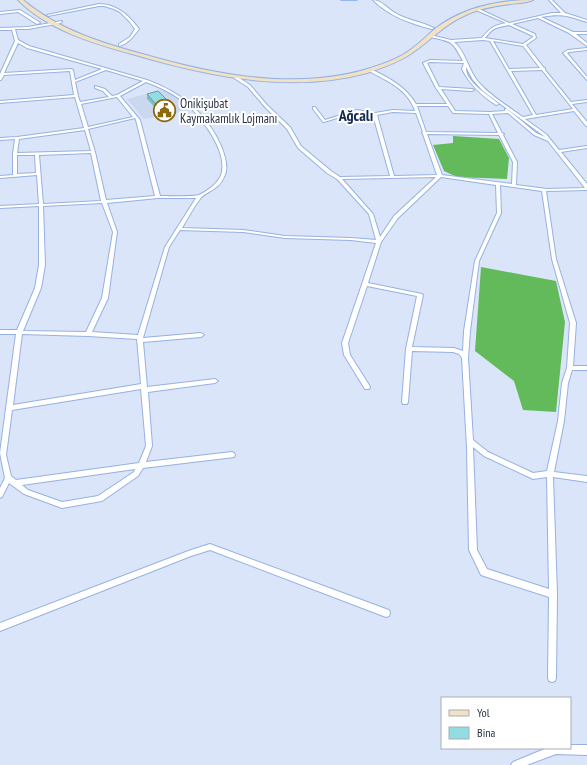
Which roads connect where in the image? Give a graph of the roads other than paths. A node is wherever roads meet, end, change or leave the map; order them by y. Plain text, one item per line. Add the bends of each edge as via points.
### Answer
1 (20, 0) edge
2 (27, 0) edge
3 (375, 0) edge
4 (509, 0) edge
5 (531, 0) edge
6 (550, 0) edge
7 (477, 9) junction
8 (0, 13) edge
9 (564, 14) junction
10 (48, 16) junction
11 (538, 17) junction
12 (587, 21) edge
13 (61, 22) junction
14 (38, 23) dead end
15 (508, 23) junction
16 (53, 24) junction
17 (432, 28) junction
18 (0, 29) edge
19 (13, 29) junction
20 (573, 33) junction
21 (587, 33) edge
22 (431, 36) junction
23 (483, 39) junction
24 (491, 40) junction
25 (17, 41) junction
26 (451, 41) junction
27 (524, 44) junction
28 (120, 45) junction
29 (587, 45) edge
30 (587, 49) edge
31 (70, 60) junction
32 (465, 63) junction
33 (106, 69) junction
34 (544, 69) junction
35 (71, 70) junction
36 (370, 70) junction
37 (508, 70) junction
38 (1, 77) edge
39 (25, 77) dead end
40 (235, 77) junction
41 (587, 79) edge
42 (74, 81) junction
43 (146, 81) junction
44 (96, 87) dead end
45 (438, 88) junction
46 (472, 90) dead end
47 (76, 96) junction
48 (118, 96) junction
49 (111, 97) junction
50 (0, 102) edge
51 (587, 102) edge
52 (79, 103) junction
53 (571, 103) junction
54 (415, 105) junction
55 (449, 105) junction
56 (314, 108) dead end
57 (576, 110) junction
58 (417, 112) junction
59 (508, 112) junction
60 (375, 114) junction
61 (490, 114) junction
62 (535, 116) junction
63 (136, 117) junction
64 (523, 118) junction
65 (587, 125) edge
66 (85, 129) junction
67 (424, 133) junction
68 (502, 134) junction
69 (0, 138) edge
70 (17, 138) junction
71 (549, 140) junction
72 (587, 147) edge
73 (558, 151) junction
74 (93, 152) junction
75 (15, 154) junction
76 (37, 154) junction
77 (38, 174) junction
78 (15, 176) junction
79 (392, 176) junction
80 (440, 176) junction
81 (0, 177) edge
82 (339, 178) junction
83 (498, 184) junction
84 (514, 186) junction
85 (587, 188) edge
86 (544, 190) junction
87 (158, 197) junction
88 (199, 197) junction
89 (104, 202) junction
90 (41, 205) junction
91 (0, 207) edge
92 (178, 229) junction
93 (379, 242) junction
94 (365, 284) junction
95 (0, 332) edge
96 (19, 334) junction
97 (88, 334) junction
98 (201, 335) dead end
99 (140, 339) junction
100 (409, 349) junction
101 (465, 358) junction
102 (570, 368) junction
103 (587, 368) edge
104 (215, 381) dead end
105 (367, 387) dead end
106 (144, 388) junction
107 (405, 402) dead end
108 (9, 408) junction
109 (470, 441) junction
110 (232, 455) dead end
111 (141, 466) junction
112 (550, 474) junction
113 (8, 478) junction
114 (587, 479) edge
115 (15, 483) junction
116 (0, 495) edge
117 (553, 594) junction
118 (386, 613) dead end
119 (0, 627) edge
120 (552, 678) dead end
121 (587, 750) edge
122 (516, 765) edge

1 - 16 main road
2 - 10 main road
3 - 17 street via 412,23
4 - 17 main road via 455,13
5 - 7 main road
6 - 9 street
7 - 15 street
7 - 22 main road via 449,21
8 - 14 street via 19,11
9 - 11 street
9 - 12 street
10 - 13 main road
10 - 28 street via 107,4 126,16 137,29 131,38
11 - 15 street
11 - 20 street
13 - 16 street
13 - 28 main road
15 - 23 street via 491,29
15 - 27 street via 534,35 535,37
16 - 19 street
16 - 40 main road via 99,43 169,64
17 - 28 main road via 412,45 389,58 356,69 312,75 287,76 221,70
18 - 19 street
19 - 25 street
20 - 21 street
20 - 29 street via 582,38
22 - 26 street
22 - 36 main road via 411,52
23 - 24 street
23 - 26 street
24 - 27 street
24 - 37 street
25 - 31 street
25 - 38 street
26 - 32 street via 457,46
27 - 34 street
30 - 41 street via 568,51 565,54
31 - 33 street
31 - 35 street
32 - 45 street via 425,63
32 - 59 street via 464,69 474,87
32 - 64 street via 484,90
33 - 42 street
33 - 43 street
34 - 37 street
34 - 53 street
35 - 38 street
35 - 42 street
36 - 40 main road via 308,80
36 - 54 street via 395,83 409,94
37 - 62 street
38 - 39 street
40 - 82 street via 249,86 289,128 299,147
42 - 47 street
43 - 48 street
43 - 88 street via 167,89 194,110 207,123 220,150 225,166 223,178 215,187
44 - 49 street
45 - 46 street
45 - 55 street
47 - 50 street
47 - 52 street
48 - 49 street
48 - 63 street
49 - 52 street
51 - 53 street
52 - 66 street
53 - 57 street
54 - 55 street
54 - 58 street
55 - 61 street via 454,112
56 - 60 street via 324,121 357,111
57 - 62 street
57 - 65 street
58 - 60 street via 393,111
58 - 67 street
59 - 61 street
59 - 71 street via 535,134
60 - 79 street
61 - 68 street
62 - 64 street
63 - 66 street
63 - 87 street
64 - 71 street
66 - 70 street
66 - 74 street
67 - 68 street
67 - 80 street
68 - 84 street via 515,162
69 - 70 street
70 - 75 street
71 - 73 street
72 - 73 street
73 - 85 street
74 - 76 street
74 - 89 street
75 - 76 street
75 - 78 street
76 - 77 street
77 - 78 street
77 - 90 street
78 - 81 street
79 - 80 street
79 - 82 street
80 - 83 street
80 - 93 street via 396,217
82 - 93 street via 371,214
83 - 84 street
83 - 101 street via 499,213 477,261
84 - 86 street
85 - 86 street
86 - 102 street via 554,259 573,323
87 - 88 street
87 - 89 street
88 - 92 street
89 - 90 street
89 - 97 street via 115,232 105,298
90 - 91 street
90 - 96 street via 42,265 38,288
92 - 93 street via 243,231 285,237
92 - 99 street via 167,247
93 - 94 street
94 - 100 street via 420,295
94 - 105 street via 345,343 347,355
95 - 96 street
96 - 97 street
96 - 108 street
97 - 99 street
98 - 99 street
99 - 106 street
100 - 101 street via 454,350
100 - 107 street
101 - 109 street
102 - 103 street
102 - 112 street via 564,383 561,421
104 - 106 street
106 - 108 street
106 - 111 street via 150,446
108 - 113 street via 3,455
109 - 112 street via 486,454 533,476
109 - 117 street via 473,550 484,572
110 - 111 street
111 - 115 street
111 - 115 street via 136,474 100,499 62,505 26,492
112 - 114 street
112 - 117 street
113 - 115 street
113 - 116 street
117 - 120 street
118 - 119 street via 210,547
121 - 122 street via 556,749

